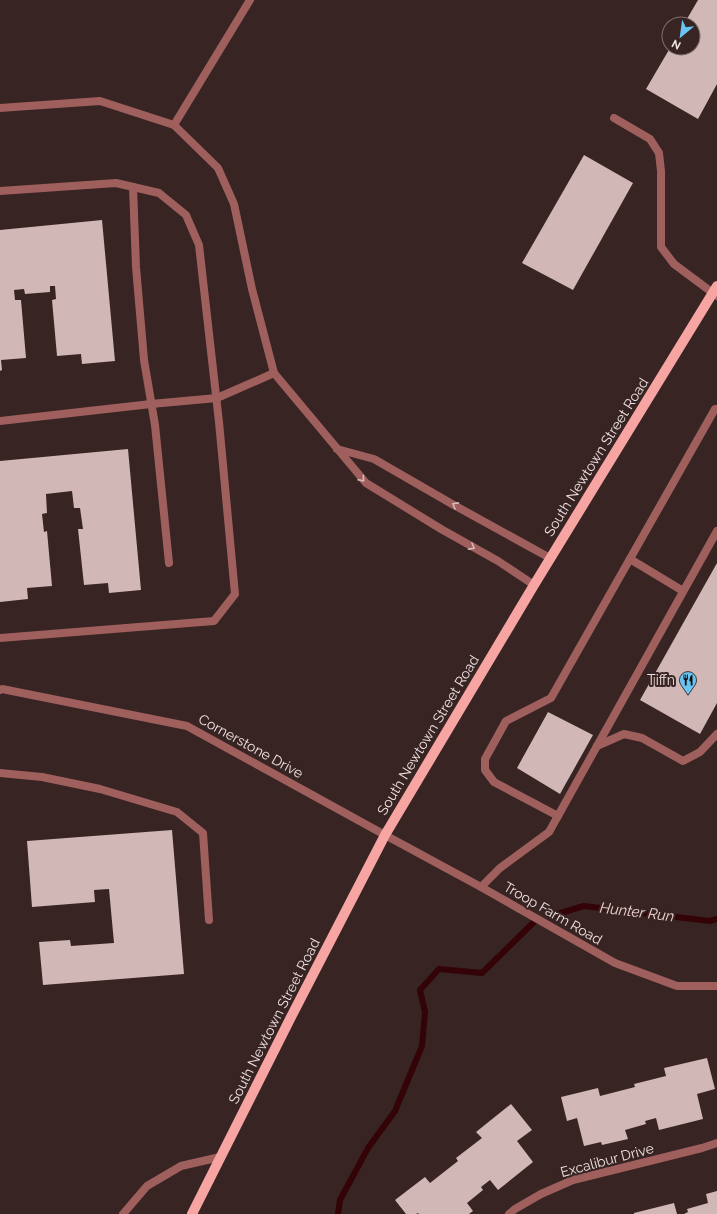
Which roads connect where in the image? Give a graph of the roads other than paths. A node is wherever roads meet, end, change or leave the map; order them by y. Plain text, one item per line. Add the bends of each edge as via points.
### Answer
1 (250, 0) edge
2 (0, 108) edge
3 (614, 118) dead end
4 (174, 124) junction
5 (133, 187) junction
6 (0, 191) edge
7 (716, 292) edge
8 (274, 372) junction
9 (216, 398) junction
10 (151, 404) junction
11 (717, 409) edge
12 (0, 421) edge
13 (337, 449) junction
14 (717, 531) edge
15 (550, 558) junction
16 (630, 559) junction
17 (169, 563) dead end
18 (534, 585) junction
19 (683, 591) junction
20 (0, 638) edge
21 (0, 690) edge
22 (717, 734) edge
23 (597, 746) junction
24 (0, 773) edge
25 (558, 816) junction
26 (384, 836) junction
27 (481, 887) junction
28 (209, 920) dead end
29 (717, 986) edge
30 (717, 1143) edge
31 (220, 1157) junction
32 (123, 1214) edge
33 (192, 1214) edge
34 (509, 1214) edge

1 - 4 street
2 - 4 street via 100,101
3 - 7 street via 650,139 659,153 661,247 674,264
4 - 8 street via 218,168 234,204 252,289
5 - 6 street via 116,183
5 - 9 street via 159,193 186,215 199,245
5 - 10 street via 143,352
7 - 15 main road, South Newtown Street Road
8 - 9 street
8 - 13 street
9 - 10 street
9 - 20 street via 235,594 214,621
10 - 12 street
10 - 17 street via 156,425
11 - 16 street
15 -> 13 street via 374,459
13 -> 18 street via 366,483
14 - 19 street
15 - 18 main road, South Newtown Street Road
16 - 19 street
16 - 25 street via 551,698 506,721 485,759 485,770 494,782
18 - 26 main road, South Newtown Street Road
19 - 23 street
21 - 26 street, Cornerstone Drive via 187,726
22 - 23 street via 700,752 683,761 642,738 624,734
23 - 25 street
24 - 28 street via 42,777 100,789 177,812 203,833
25 - 27 street via 549,832 500,868
26 - 27 street, Troop Farm Road
26 - 31 main road, South Newtown Street Road
27 - 29 street, Troop Farm Road via 615,963 677,986
30 - 34 street, Excalibur Drive via 573,1180 541,1194
31 - 32 street via 181,1166 146,1186
31 - 33 main road, South Newtown Street Road

